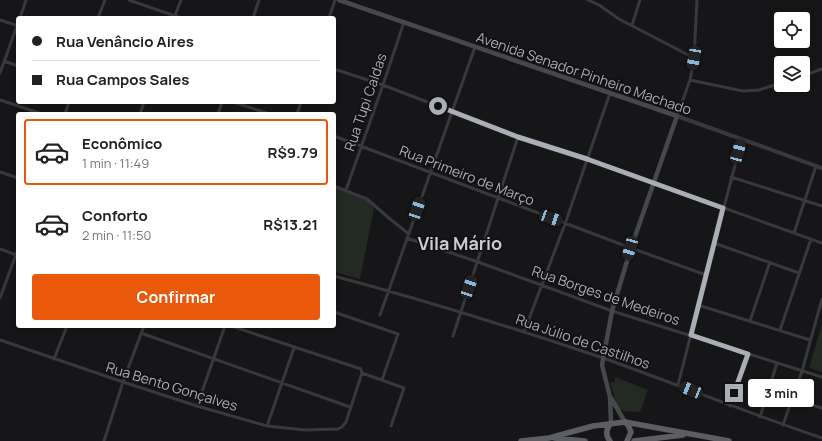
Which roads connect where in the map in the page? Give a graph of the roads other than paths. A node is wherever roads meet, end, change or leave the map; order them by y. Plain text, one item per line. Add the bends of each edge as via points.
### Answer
1 (26, 0) edge
2 (105, 0) edge
3 (129, 0) edge
4 (181, 0) edge
5 (259, 0) edge
6 (335, 0) edge
7 (339, 0) edge
8 (588, 0) edge
9 (640, 0) edge
10 (697, 0) edge
11 (21, 16) edge
12 (99, 16) edge
13 (172, 16) edge
14 (175, 16) edge
15 (254, 16) edge
16 (330, 16) edge
17 (0, 20) edge
18 (404, 22) junction
19 (16, 24) edge
20 (632, 25) junction
21 (16, 30) edge
22 (475, 47) junction
23 (694, 58) junction
24 (4, 61) junction
25 (16, 65) edge
26 (822, 69) edge
27 (336, 70) edge
28 (0, 73) edge
29 (810, 73) edge
30 (690, 80) junction
31 (774, 85) edge
32 (383, 86) junction
33 (610, 93) junction
34 (0, 100) edge
35 (239, 104) edge
36 (452, 111) junction
37 (36, 112) edge
38 (264, 112) edge
39 (677, 116) junction
40 (336, 137) edge
41 (518, 137) junction
42 (742, 139) junction
43 (362, 146) junction
44 (587, 159) junction
45 (816, 166) junction
46 (822, 168) edge
47 (0, 172) edge
48 (430, 172) junction
49 (16, 177) edge
50 (731, 177) junction
51 (654, 184) junction
52 (336, 187) edge
53 (346, 190) junction
54 (498, 198) junction
55 (804, 200) junction
56 (822, 206) edge
57 (723, 208) junction
58 (565, 224) junction
59 (794, 233) junction
60 (409, 234) junction
61 (407, 238) junction
62 (811, 239) junction
63 (714, 242) junction
64 (822, 243) edge
65 (630, 248) junction
66 (0, 249) edge
67 (16, 255) edge
68 (16, 258) edge
69 (478, 262) junction
70 (770, 262) junction
71 (799, 273) junction
72 (706, 275) junction
73 (336, 277) edge
74 (541, 286) junction
75 (388, 291) junction
76 (0, 298) edge
77 (822, 299) edge
78 (698, 305) junction
79 (612, 311) junction
80 (336, 313) edge
81 (460, 313) junction
82 (380, 315) dead end
83 (750, 320) junction
84 (66, 328) edge
85 (143, 328) edge
86 (224, 328) edge
87 (237, 328) edge
88 (780, 330) junction
89 (524, 332) junction
90 (142, 333) junction
91 (691, 335) junction
92 (453, 336) dead end
93 (0, 340) edge
94 (810, 340) junction
95 (294, 348) junction
96 (748, 354) junction
97 (602, 358) junction
98 (54, 359) junction
99 (212, 359) junction
100 (776, 363) junction
101 (802, 370) junction
102 (362, 373) junction
103 (822, 377) edge
104 (382, 380) junction
105 (123, 382) junction
106 (283, 382) junction
107 (678, 385) junction
108 (610, 397) junction
109 (792, 399) junction
110 (197, 406) junction
111 (730, 406) junction
112 (350, 407) junction
113 (822, 408) edge
114 (760, 417) junction
115 (624, 422) junction
116 (611, 423) junction
117 (783, 425) junction
118 (267, 426) junction
119 (391, 426) dead end
120 (691, 434) junction
121 (550, 438) junction
122 (822, 438) edge
123 (104, 441) edge
124 (521, 441) edge
125 (585, 441) edge
126 (610, 441) edge
127 (627, 441) edge
128 (634, 441) edge
129 (729, 441) edge

1 - 11 street
2 - 12 street
3 - 13 street
4 - 14 street
5 - 15 street
6 - 16 street
7 - 18 main road, Avenida Senador Pinheiro Machado
8 - 20 street
9 - 20 street
10 - 23 street
17 - 19 street
18 - 22 main road, Avenida Senador Pinheiro Machado
18 - 32 street, Rua Tupi Caldas
20 - 23 street
21 - 24 street
22 - 33 main road, Avenida Senador Pinheiro Machado
22 - 36 street
23 - 30 street
24 - 25 street
24 - 28 street
26 - 29 street
27 - 32 street
30 - 31 street via 743,91
30 - 39 street
32 - 36 street
32 - 43 street, Rua Tupi Caldas
33 - 39 main road, Avenida Senador Pinheiro Machado
33 - 44 street
34 - 37 street
35 - 38 street
36 - 41 street
36 - 48 street
39 - 42 street, Avenida Senador Pinheiro Machado
39 - 51 main road
40 - 43 street, Rua Primeiro de Março
41 - 44 street
41 - 54 street
42 - 45 street, Avenida Senador Pinheiro Machado
42 - 50 street
43 - 48 street, Rua Primeiro de Março
43 - 53 street, Rua Tupi Caldas
44 - 51 street
44 - 58 street
45 - 46 street, Avenida Senador Pinheiro Machado
45 - 55 street
47 - 49 street
48 - 54 street, Rua Primeiro de Março
48 - 60 street
50 - 55 street
50 - 57 street
51 - 57 street
51 - 65 main road
52 - 53 street
53 - 60 street via 367,199
54 - 58 street, Rua Primeiro de Março
54 - 69 street
55 - 56 street
55 - 59 street
57 - 59 street
57 - 63 street
58 - 65 street, Rua Primeiro de Março
58 - 74 street
59 - 62 street
60 - 61 street
61 - 69 street, Rua Borges de Medeiros
61 - 75 street
62 - 64 street
62 - 71 street
63 - 70 street
63 - 72 street
65 - 72 street, Rua Primeiro de Março
65 - 79 main road
66 - 67 street
68 - 76 street
69 - 74 street, Rua Borges de Medeiros
69 - 81 street
70 - 71 street
70 - 83 street
71 - 88 street
72 - 78 street
73 - 75 street, Rua Júlio de Castilhos
74 - 79 street, Rua Borges de Medeiros
74 - 89 street
75 - 81 street, Rua Júlio de Castilhos
75 - 82 street
77 - 94 street
78 - 83 street
78 - 91 street
79 - 91 street, Rua Borges de Medeiros
79 - 97 main road
80 - 104 street via 398,334
81 - 89 street, Rua Júlio de Castilhos
81 - 92 street
83 - 88 street
84 - 98 street
85 - 90 street
86 - 99 street
87 - 95 street
88 - 94 street
89 - 97 street, Rua Júlio de Castilhos
90 - 99 street
90 - 105 street
91 - 96 street, Rua Borges de Medeiros
91 - 107 street
93 - 98 street, Rua Bento Gonçalves
94 - 101 street
95 - 102 street via 361,369
95 - 106 street
96 - 100 street, Rua Borges de Medeiros
96 - 111 street
97 - 107 street, Rua Júlio de Castilhos
97 - 108 main road
98 - 105 street, Rua Bento Gonçalves
99 - 106 street
99 - 110 street
100 - 101 street, Rua Borges de Medeiros
100 - 114 street
101 - 103 street, Rua Borges de Medeiros
101 - 109 street
102 - 104 street
102 - 112 street
104 - 119 street via 404,388
105 - 110 street, Rua Bento Gonçalves
105 - 123 street
106 - 112 street
106 - 118 street
107 - 111 street, Rua Júlio de Castilhos
108 - 115 main road
108 - 116 main road
109 - 113 street
109 - 117 street
110 - 118 street, Rua Bento Gonçalves
111 - 114 street, Rua Júlio de Castilhos
112 - 118 street, Rua Bento Gonçalves via 346,422 338,429 305,430
114 - 117 street, Rua Júlio de Castilhos
115 - 116 highway
115 - 120 highway
115 - 127 highway via 631,432
116 - 121 highway
116 - 126 highway via 606,434
117 - 122 street, Rua Júlio de Castilhos
120 - 128 highway
120 - 129 highway
121 - 124 highway
121 - 125 highway

